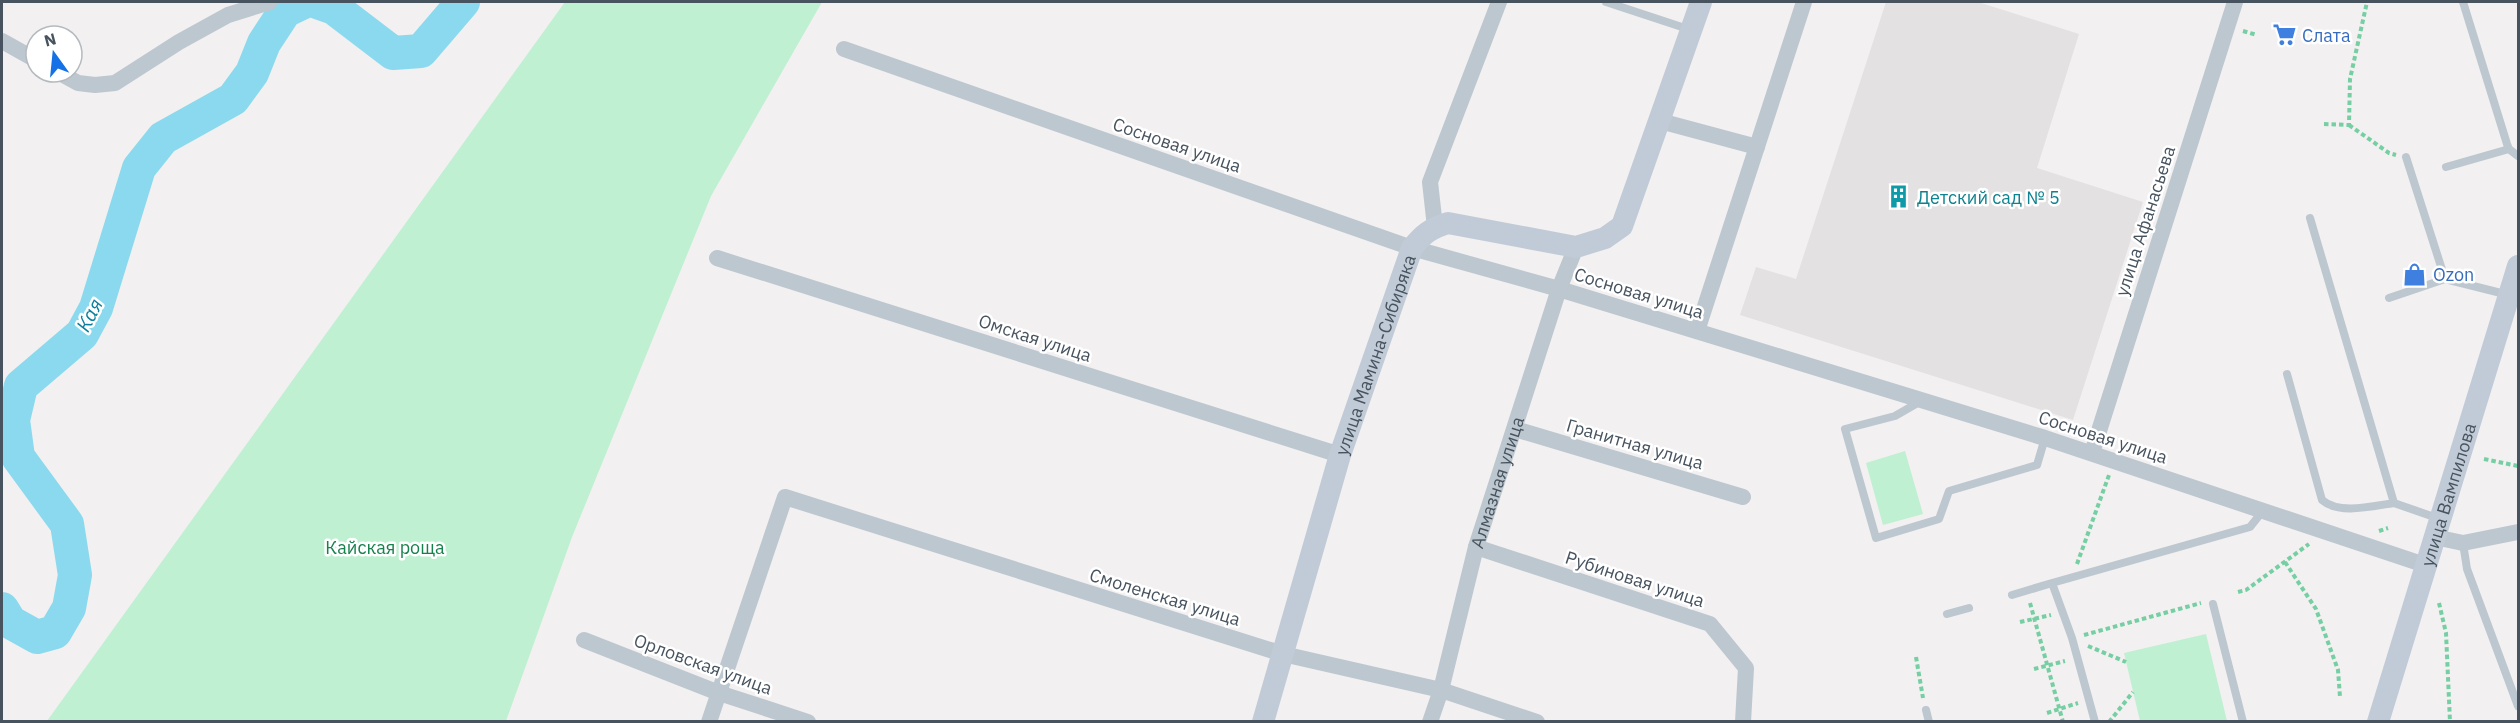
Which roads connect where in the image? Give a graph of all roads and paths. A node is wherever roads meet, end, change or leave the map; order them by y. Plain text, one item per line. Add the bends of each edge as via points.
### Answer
1 (270, 2) edge
2 (1499, 2) edge
3 (1606, 2) edge
4 (1701, 2) edge
5 (1804, 2) edge
6 (2235, 2) edge
7 (2367, 2) edge
8 (2463, 2) edge
9 (1692, 30) junction
10 (2239, 30) dead end
11 (2257, 35) dead end
12 (2, 41) edge
13 (844, 49) dead end
14 (24, 53) edge
15 (84, 84) edge
16 (1659, 121) junction
17 (2324, 124) dead end
18 (2349, 125) junction
19 (1757, 147) junction
20 (2509, 149) junction
21 (2518, 156) edge
22 (2406, 157) joint
23 (2446, 167) dead end
24 (2310, 218) dead end
25 (1435, 227) junction
26 (1576, 247) junction
27 (1412, 248) junction
28 (717, 258) dead end
29 (2518, 266) edge
30 (2445, 279) junction
31 (1559, 289) junction
32 (2510, 295) junction
33 (2389, 298) dead end
34 (1697, 331) junction
35 (2287, 374) dead end
36 (1921, 400) junction
37 (1515, 429) junction
38 (2045, 438) junction
39 (2092, 453) junction
40 (1340, 455) junction
41 (2111, 459) junction
42 (2484, 459) dead end
43 (2518, 465) edge
44 (1743, 497) dead end
45 (2394, 503) junction
46 (2262, 512) junction
47 (2438, 528) junction
48 (2320, 531) junction
49 (2518, 532) edge
50 (2463, 543) junction
51 (1476, 547) junction
52 (2285, 562) junction
53 (2425, 565) junction
54 (2072, 578) junction
55 (2052, 583) junction
56 (2027, 591) junction
57 (2238, 592) dead end
58 (2012, 595) dead end
59 (2439, 603) dead end
60 (2213, 604) joint
61 (1969, 608) dead end
62 (1947, 614) dead end
63 (2049, 615) dead end
64 (2035, 619) junction
65 (2020, 622) dead end
66 (2072, 638) junction
67 (584, 640) dead end
68 (1283, 654) junction
69 (1916, 657) dead end
70 (2062, 662) dead end
71 (2126, 662) dead end
72 (2047, 666) junction
73 (2034, 669) dead end
74 (1440, 690) junction
75 (2133, 692) dead end
76 (719, 693) junction
77 (2340, 697) dead end
78 (2076, 703) dead end
79 (2518, 706) edge
80 (2059, 709) junction
81 (1926, 710) joint
82 (2047, 713) dead end
83 (709, 722) edge
84 (808, 722) edge
85 (1263, 722) edge
86 (1430, 722) edge
87 (1537, 722) edge
88 (1743, 722) edge
89 (1929, 722) edge
90 (2062, 722) edge
91 (2095, 722) edge
92 (2109, 722) edge
93 (2243, 722) edge
94 (2378, 722) edge
95 (2450, 722) edge

1 - 15 street via 228,15 115,82
2 - 25 street via 1430,182
3 - 9 lane
4 - 9 street
5 - 19 street
6 - 39 street, улица Афанасьева
7 - 18 path via 2350,79
8 - 20 lane
9 - 16 street
10 - 11 path
12 - 14 street
13 - 27 street, Сосновая улица
16 - 19 street
16 - 26 street via 1622,226 1605,238
17 - 18 path
18 - 22 path via 2389,153
19 - 34 street
20 - 21 lane
20 - 23 lane
22 - 30 lane
24 - 45 lane
25 - 26 street via 1448,223
25 - 27 street, улица Мамина-Сибиряка via 1425,232
26 - 31 street, Алмазная улица
27 - 31 street, Сосновая улица
27 - 40 street, улица Мамина-Сибиряка
28 - 40 street, Омская улица
29 - 32 street, улица Вампилова
30 - 32 lane
30 - 33 lane
31 - 34 street, Сосновая улица
31 - 37 street, Алмазная улица
32 - 47 street, улица Вампилова
34 - 36 street, Сосновая улица
35 - 45 lane via 2322,500 2342,508
36 - 38 street, Сосновая улица
36 - 38 lane via 1895,416 1845,429 1876,538 1940,519 1949,490 2037,465
37 - 44 street, Гранитная улица
37 - 51 street, Алмазная улица
38 - 39 street, Сосновая улица
39 - 41 street, Сосновая улица
40 - 68 street, улица Мамина-Сибиряка
41 - 46 street, Сосновая улица
41 - 54 path via 2108,481
42 - 43 path
45 - 47 lane
46 - 48 street, Сосновая улица
46 - 54 lane via 2250,527
47 - 50 street
47 - 53 street, улица Вампилова
48 - 52 path
48 - 53 street, Сосновая улица
49 - 50 street
50 - 79 lane via 2467,569
51 - 74 street, Алмазная улица
51 - 88 street, Рубиновая улица via 1710,624 1746,668
52 - 57 path via 2247,590
52 - 77 path via 2316,609 2338,670
53 - 94 street, улица Вампилова
54 - 55 lane
55 - 56 lane
55 - 66 lane
56 - 58 lane
56 - 64 path
59 - 95 path via 2446,633
60 - 66 path via 2201,603
60 - 93 lane
61 - 62 lane
63 - 64 path
64 - 65 path
64 - 72 path
66 - 71 path
66 - 91 lane
67 - 76 street, Орловская улица
68 - 74 street, Смоленская улица
68 - 76 street, Смоленская улица via 785,497
68 - 85 street, улица Мамина-Сибиряка
69 - 81 path
70 - 72 path
72 - 73 path
72 - 80 path
74 - 86 street, Алмазная улица
74 - 87 street, Смоленская улица
75 - 92 path
76 - 83 street
76 - 84 street, Орловская улица
78 - 80 path
80 - 82 path
80 - 90 path
81 - 89 lane

